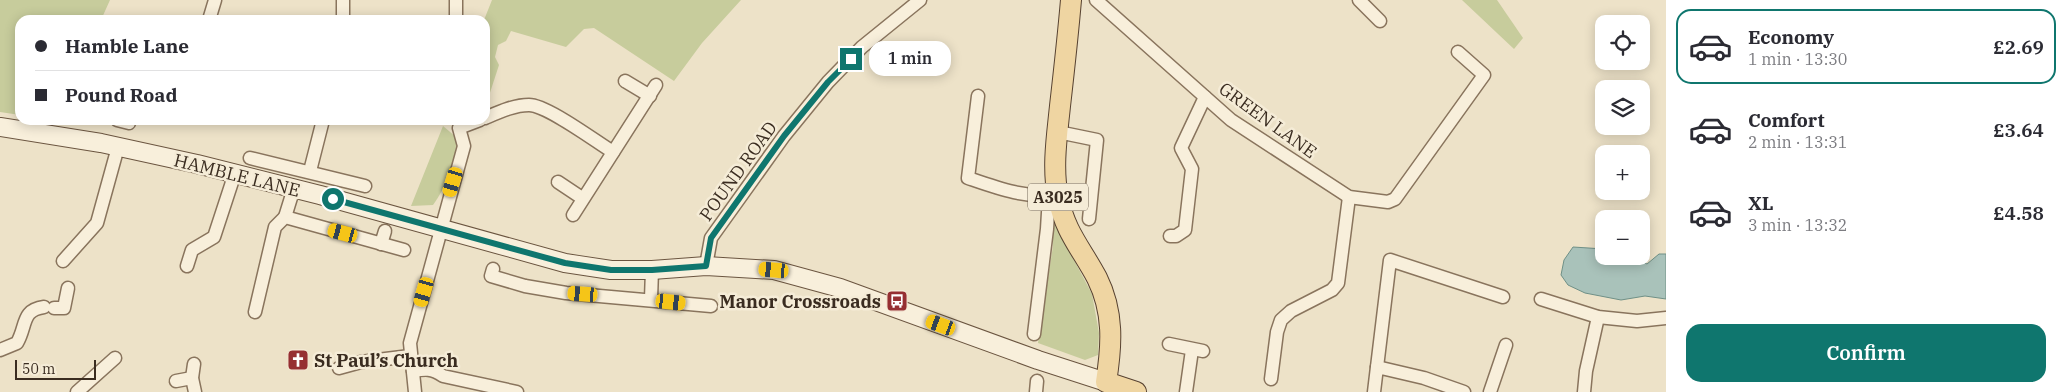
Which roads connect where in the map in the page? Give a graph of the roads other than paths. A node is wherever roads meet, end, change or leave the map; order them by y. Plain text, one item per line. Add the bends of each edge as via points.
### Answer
1 (215, 0) edge
2 (343, 0) edge
3 (456, 0) edge
4 (920, 0) edge
5 (1071, 0) edge
6 (1096, 0) edge
7 (1359, 0) edge
8 (210, 15) edge
9 (343, 15) edge
10 (456, 15) edge
11 (1380, 21) dead end
12 (1458, 52) dead end
13 (625, 81) dead end
14 (1205, 97) junction
15 (972, 100) dead end
16 (490, 116) edge
17 (322, 125) edge
18 (455, 125) edge
19 (0, 127) edge
20 (1058, 132) junction
21 (118, 147) junction
22 (613, 152) junction
23 (250, 158) dead end
24 (310, 171) junction
25 (235, 174) junction
26 (558, 182) dead end
27 (366, 186) dead end
28 (294, 188) junction
29 (1053, 195) junction
30 (1349, 197) junction
31 (582, 198) junction
32 (573, 215) dead end
33 (286, 217) junction
34 (1089, 219) dead end
35 (440, 229) junction
36 (1170, 236) dead end
37 (404, 250) dead end
38 (63, 261) dead end
39 (187, 266) dead end
40 (706, 266) junction
41 (493, 269) dead end
42 (652, 270) junction
43 (68, 288) dead end
44 (1503, 297) dead end
45 (1541, 298) dead end
46 (652, 299) junction
47 (711, 306) dead end
48 (255, 312) dead end
49 (1598, 317) junction
50 (1666, 318) edge
51 (1034, 334) dead end
52 (1169, 344) dead end
53 (1506, 345) dead end
54 (0, 350) edge
55 (410, 356) junction
56 (115, 358) dead end
57 (194, 364) dead end
58 (1377, 367) junction
59 (339, 368) dead end
60 (412, 372) junction
61 (192, 378) junction
62 (1271, 379) dead end
63 (176, 380) dead end
64 (1106, 382) junction
65 (473, 387) edge
66 (77, 392) edge
67 (195, 392) edge
68 (415, 392) edge
69 (516, 392) edge
70 (1136, 392) edge
71 (1186, 392) edge
72 (1374, 392) edge
73 (1464, 392) edge
74 (1490, 392) edge
75 (1584, 392) edge

1 - 8 street
2 - 9 street
3 - 10 street
4 - 40 street, POUND ROAD via 862,47 828,82 784,136 711,238
5 - 20 main road, A3025
6 - 14 street, GREEN LANE
7 - 11 street
12 - 30 street, GREEN LANE via 1484,75 1410,180 1395,199 1388,202
13 - 22 street via 653,91
14 - 30 street, GREEN LANE via 1231,120
14 - 36 street via 1181,148 1192,169 1185,230
15 - 29 street via 968,178 1017,194
16 - 22 street via 508,108 534,106
17 - 24 street
18 - 35 street via 464,146
19 - 21 main road, HAMBLE LANE
20 - 29 main road, A3025
20 - 34 street via 1097,140
21 - 25 main road, HAMBLE LANE
21 - 38 street via 97,224
22 - 31 street
23 - 24 street
24 - 27 street
25 - 28 main road, HAMBLE LANE
25 - 39 street via 214,237 192,250
26 - 31 street
28 - 33 street
28 - 35 main road, HAMBLE LANE
29 - 51 street
29 - 64 main road, A3025 via 1108,307 1111,334
30 - 62 street via 1338,283 1332,290 1291,311 1282,320
31 - 32 street
33 - 37 street via 383,237
33 - 48 street via 275,227
35 - 42 main road, HAMBLE LANE via 565,263 611,270
35 - 55 street via 410,343
40 - 42 main road, HAMBLE LANE
40 - 64 main road, HAMBLE LANE via 774,270 811,279
41 - 46 street via 491,276 526,286 566,293
42 - 46 street
43 - 54 street via 64,308 36,308 29,312 17,343
44 - 58 street via 1390,260
45 - 49 street
46 - 47 street
49 - 50 street via 1637,321
49 - 75 street
52 - 71 street via 1197,350
53 - 74 street
55 - 59 street
55 - 60 street
56 - 66 street
57 - 61 street
58 - 72 street
58 - 73 street
60 - 65 street via 428,369
60 - 68 street
61 - 63 street
61 - 67 street
64 - 70 main road, HAMBLE LANE
65 - 69 street

